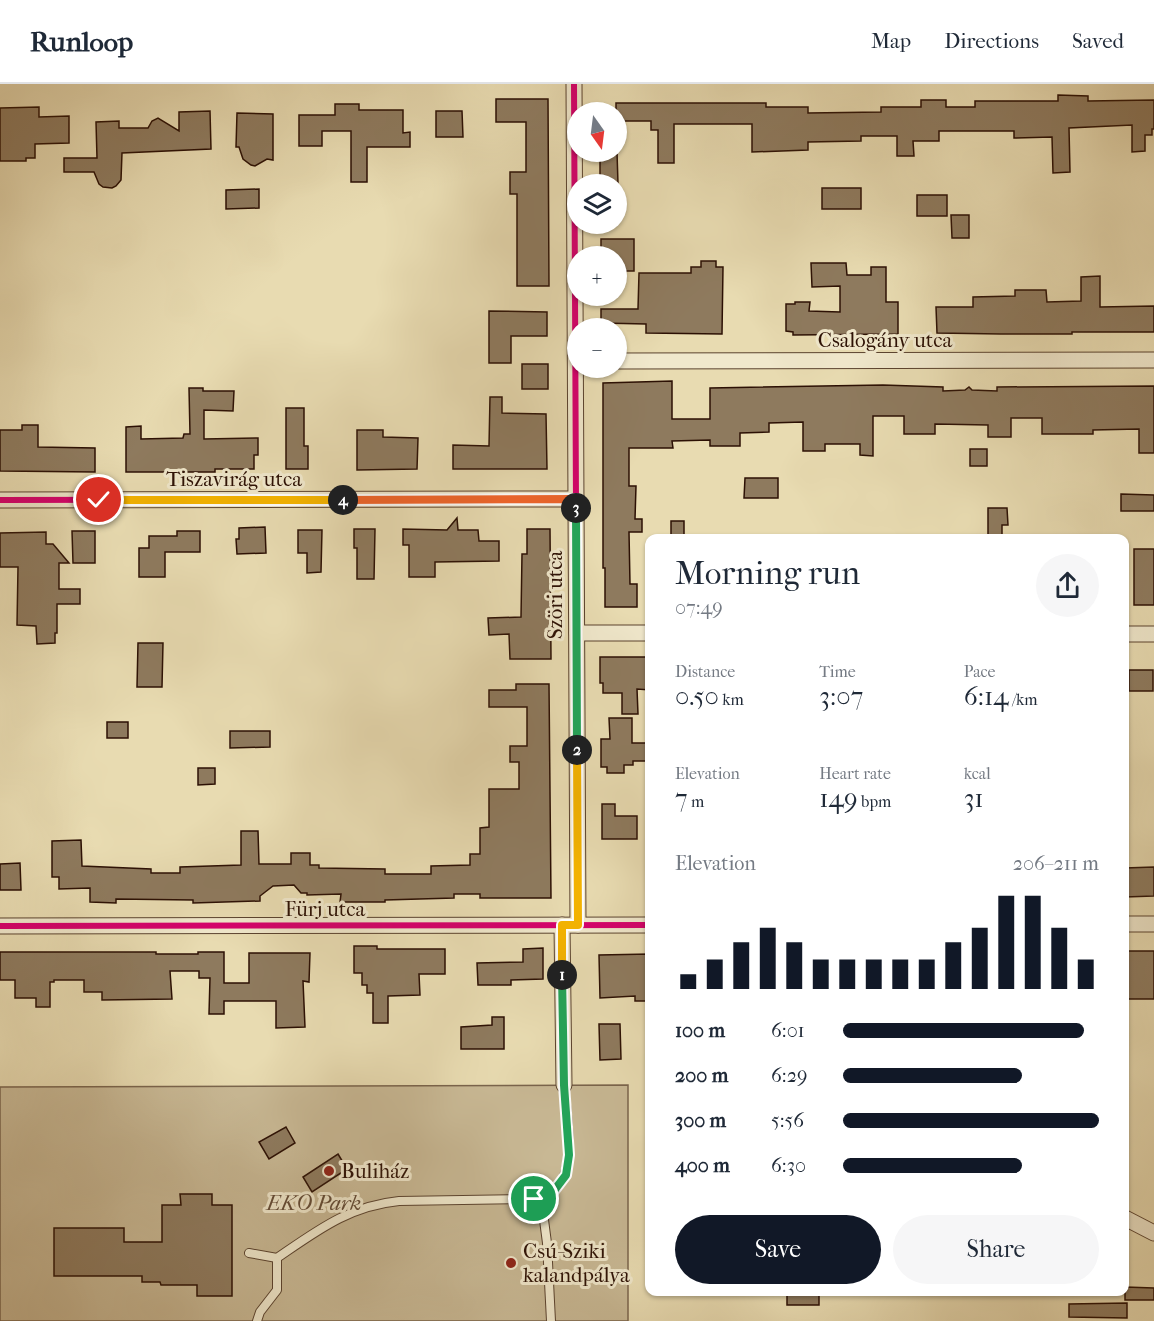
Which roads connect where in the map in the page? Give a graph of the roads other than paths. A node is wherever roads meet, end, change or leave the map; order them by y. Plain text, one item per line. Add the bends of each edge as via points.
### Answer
1 (574, 84) edge
2 (576, 318) edge
3 (1154, 360) edge
4 (627, 361) edge
5 (576, 378) edge
6 (576, 499) junction
7 (0, 500) edge
8 (577, 633) junction
9 (645, 633) edge
10 (1129, 634) edge
11 (1154, 634) edge
12 (1129, 924) edge
13 (1154, 924) edge
14 (562, 925) junction
15 (578, 925) junction
16 (645, 925) edge
17 (0, 926) edge
18 (564, 1085) joint
19 (541, 1197) junction
20 (1129, 1220) edge
21 (1154, 1233) edge
22 (249, 1253) dead end
23 (277, 1258) junction
24 (257, 1321) edge
25 (551, 1321) edge

1 - 2 street, Szöri utca
3 - 4 street, Csalogány utca
5 - 6 street, Szöri utca
6 - 7 street, Tiszavirág utca
6 - 8 street, Szöri utca
8 - 9 street
8 - 15 street, Szöri utca
10 - 11 street
12 - 13 street
14 - 15 street, Fürj utca
14 - 17 street, Fürj utca
14 - 18 street
15 - 16 street, Fürj utca
18 - 19 lane via 569,1155 566,1175 553,1192
19 - 23 lane via 380,1203 357,1209 324,1226
19 - 25 lane
20 - 21 street
22 - 23 lane
23 - 24 lane via 277,1290

